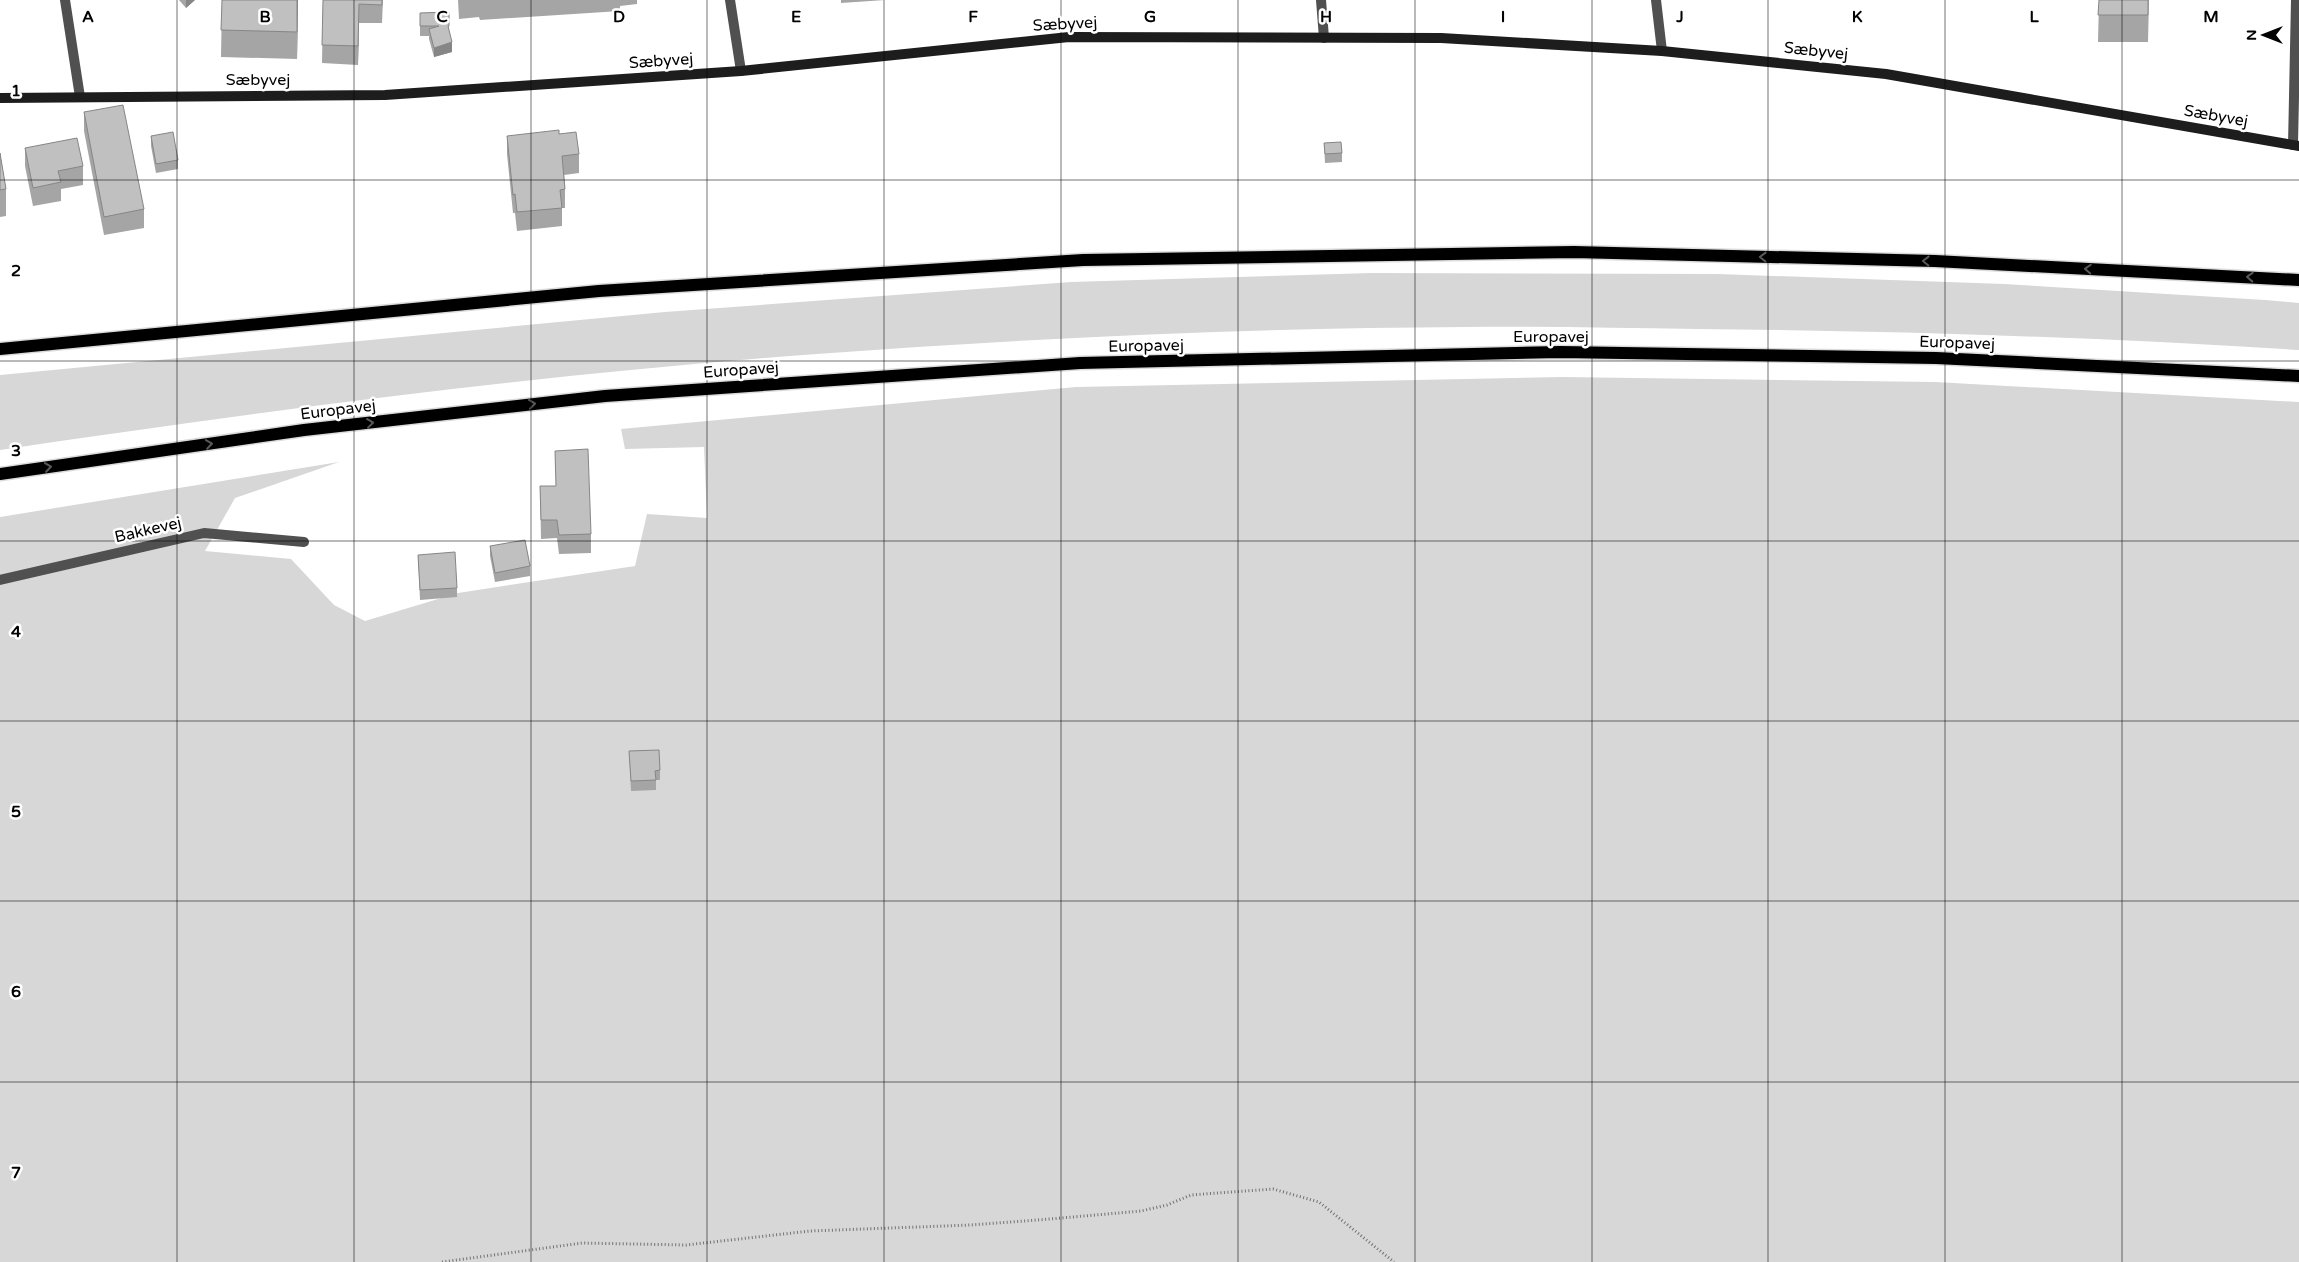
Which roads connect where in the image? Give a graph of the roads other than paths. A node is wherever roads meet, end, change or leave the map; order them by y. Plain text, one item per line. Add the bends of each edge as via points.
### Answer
1 (65, 0) edge
2 (730, 0) edge
3 (1321, 0) edge
4 (1656, 0) edge
5 (2296, 0) edge
6 (1324, 38) junction
7 (1662, 50) junction
8 (741, 70) junction
9 (80, 97) junction
10 (0, 98) edge
11 (2296, 145) edge
12 (2299, 280) edge
13 (0, 349) edge
14 (2299, 376) edge
15 (0, 474) edge
16 (304, 542) dead end
17 (0, 580) edge

1 - 9 street
2 - 8 street
3 - 6 street
4 - 7 street
5 - 11 street
6 - 7 street, Sæbyvej via 1441,38
6 - 8 street, Sæbyvej via 1069,37
7 - 11 street, Sæbyvej via 1886,74
8 - 9 street, Sæbyvej via 385,95
9 - 10 street, Sæbyvej
12 -> 13 main road via 1935,261 1574,252 1083,260 598,291
15 -> 14 main road, Europavej via 304,430 604,396 1080,363 1560,352 1936,358
16 - 17 street, Bakkevej via 204,533

